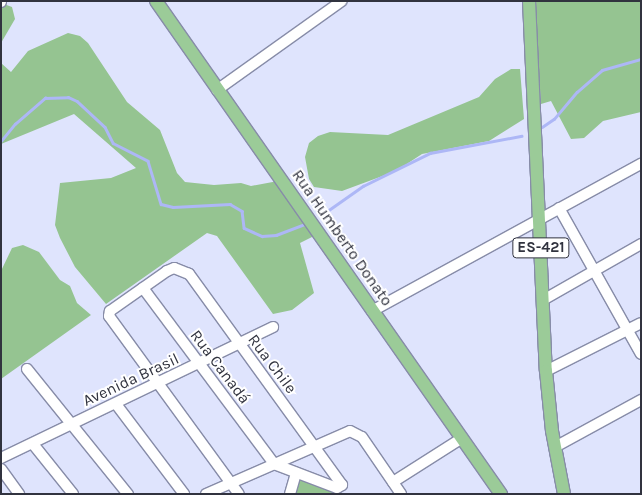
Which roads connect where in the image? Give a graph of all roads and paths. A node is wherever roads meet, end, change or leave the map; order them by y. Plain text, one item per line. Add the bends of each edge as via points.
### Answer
1 (156, 1) edge
2 (342, 1) edge
3 (528, 1) edge
4 (217, 90) junction
5 (641, 164) edge
6 (558, 208) junction
7 (540, 219) junction
8 (641, 244) edge
9 (594, 270) junction
10 (143, 288) junction
11 (543, 300) junction
12 (372, 311) junction
13 (641, 323) edge
14 (273, 327) dead end
15 (628, 330) junction
16 (239, 344) junction
17 (641, 354) edge
18 (199, 364) junction
19 (27, 369) dead end
20 (546, 371) junction
21 (159, 385) junction
22 (641, 400) edge
23 (116, 404) junction
24 (71, 424) junction
25 (462, 438) junction
26 (33, 444) junction
27 (314, 446) junction
28 (555, 447) junction
29 (1, 458) edge
30 (274, 464) junction
31 (1, 470) edge
32 (296, 473) junction
33 (393, 482) junction
34 (231, 483) junction
35 (19, 494) edge
36 (73, 494) edge
37 (128, 494) edge
38 (184, 494) edge
39 (206, 494) edge
40 (239, 494) edge
41 (290, 494) edge
42 (401, 494) edge
43 (501, 494) edge
44 (564, 494) edge

1 - 4 main road, Rua Humberto Donato
2 - 4 street
3 - 7 main road, ES-421
4 - 12 main road, Rua Humberto Donato
5 - 6 street
6 - 7 street
6 - 9 street
7 - 11 main road, ES-421
7 - 12 street
8 - 9 street
9 - 11 street
9 - 15 street
10 - 16 street, Rua Chile via 167,270 178,268 189,274
10 - 18 street, Rua Canadá
10 - 21 street via 110,311 111,320
11 - 20 main road, ES-421
12 - 25 main road, Rua Humberto Donato
13 - 15 street
14 - 16 street, Avenida Brasil
15 - 17 street
15 - 20 street
16 - 18 street, Avenida Brasil
16 - 27 street, Rua Chile
18 - 21 street, Avenida Brasil
18 - 30 street, Rua Canadá
19 - 24 street
20 - 28 main road, ES-421
21 - 23 street, Avenida Brasil
21 - 34 street
22 - 28 street
23 - 24 street, Avenida Brasil
23 - 38 street
24 - 26 street, Avenida Brasil
24 - 37 street
25 - 33 street
25 - 43 main road, Rua Humberto Donato
26 - 29 street, Avenida Brasil
26 - 36 street
27 - 30 street
27 - 32 street, Rua Chile via 341,486 337,488
27 - 33 street via 350,431 362,437
28 - 44 main road, ES-421
30 - 32 street
30 - 34 street
31 - 35 street
32 - 41 street
33 - 42 street
34 - 39 street
34 - 40 street

